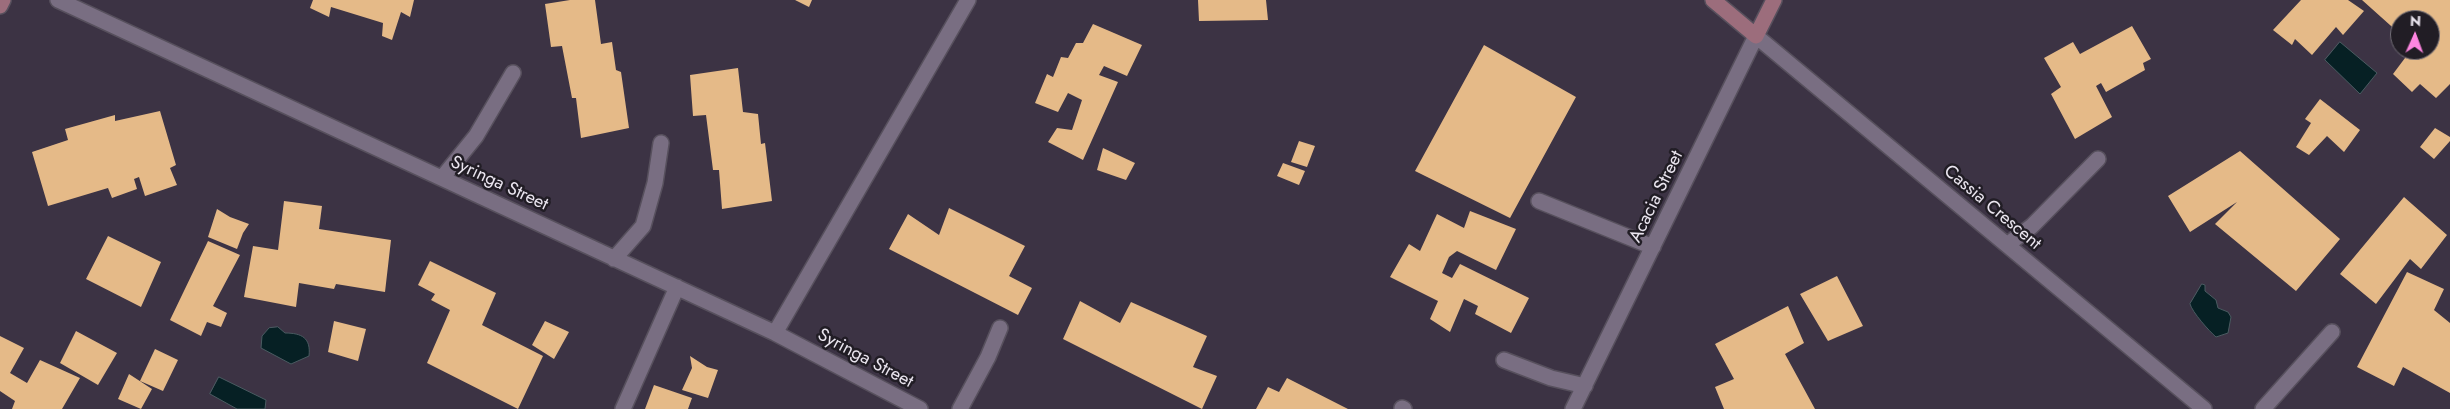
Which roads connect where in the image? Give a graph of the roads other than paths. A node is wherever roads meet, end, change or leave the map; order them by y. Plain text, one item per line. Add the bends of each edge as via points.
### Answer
1 (3, 0) edge
2 (58, 0) edge
3 (968, 0) edge
4 (1713, 0) edge
5 (1774, 0) edge
6 (0, 6) edge
7 (1756, 36) junction
8 (513, 73) dead end
9 (661, 143) dead end
10 (2098, 159) dead end
11 (442, 178) junction
12 (1540, 201) dead end
13 (2007, 245) junction
14 (1653, 247) junction
15 (614, 259) junction
16 (677, 287) junction
17 (1000, 328) dead end
18 (2332, 332) dead end
19 (776, 333) junction
20 (1504, 360) dead end
21 (1585, 386) junction
22 (623, 409) edge
23 (920, 409) edge
24 (960, 409) edge
25 (1573, 409) edge
26 (2204, 409) edge
27 (2262, 409) edge

1 - 6 street
2 - 11 street, Syringa Street
3 - 19 street
4 - 7 street
5 - 7 street, Acacia Street
7 - 13 street, Cassia Crescent
7 - 14 street, Acacia Street
8 - 11 street via 476,136
9 - 15 street via 655,183 643,226
10 - 13 street via 2032,226
11 - 15 street, Syringa Street
12 - 14 street
13 - 26 street, Cassia Crescent
14 - 21 street, Acacia Street
15 - 16 street, Syringa Street
16 - 19 street, Syringa Street
16 - 22 street
17 - 24 street
18 - 27 street
19 - 23 street, Syringa Street
20 - 21 street via 1551,378
21 - 25 street, Acacia Street

